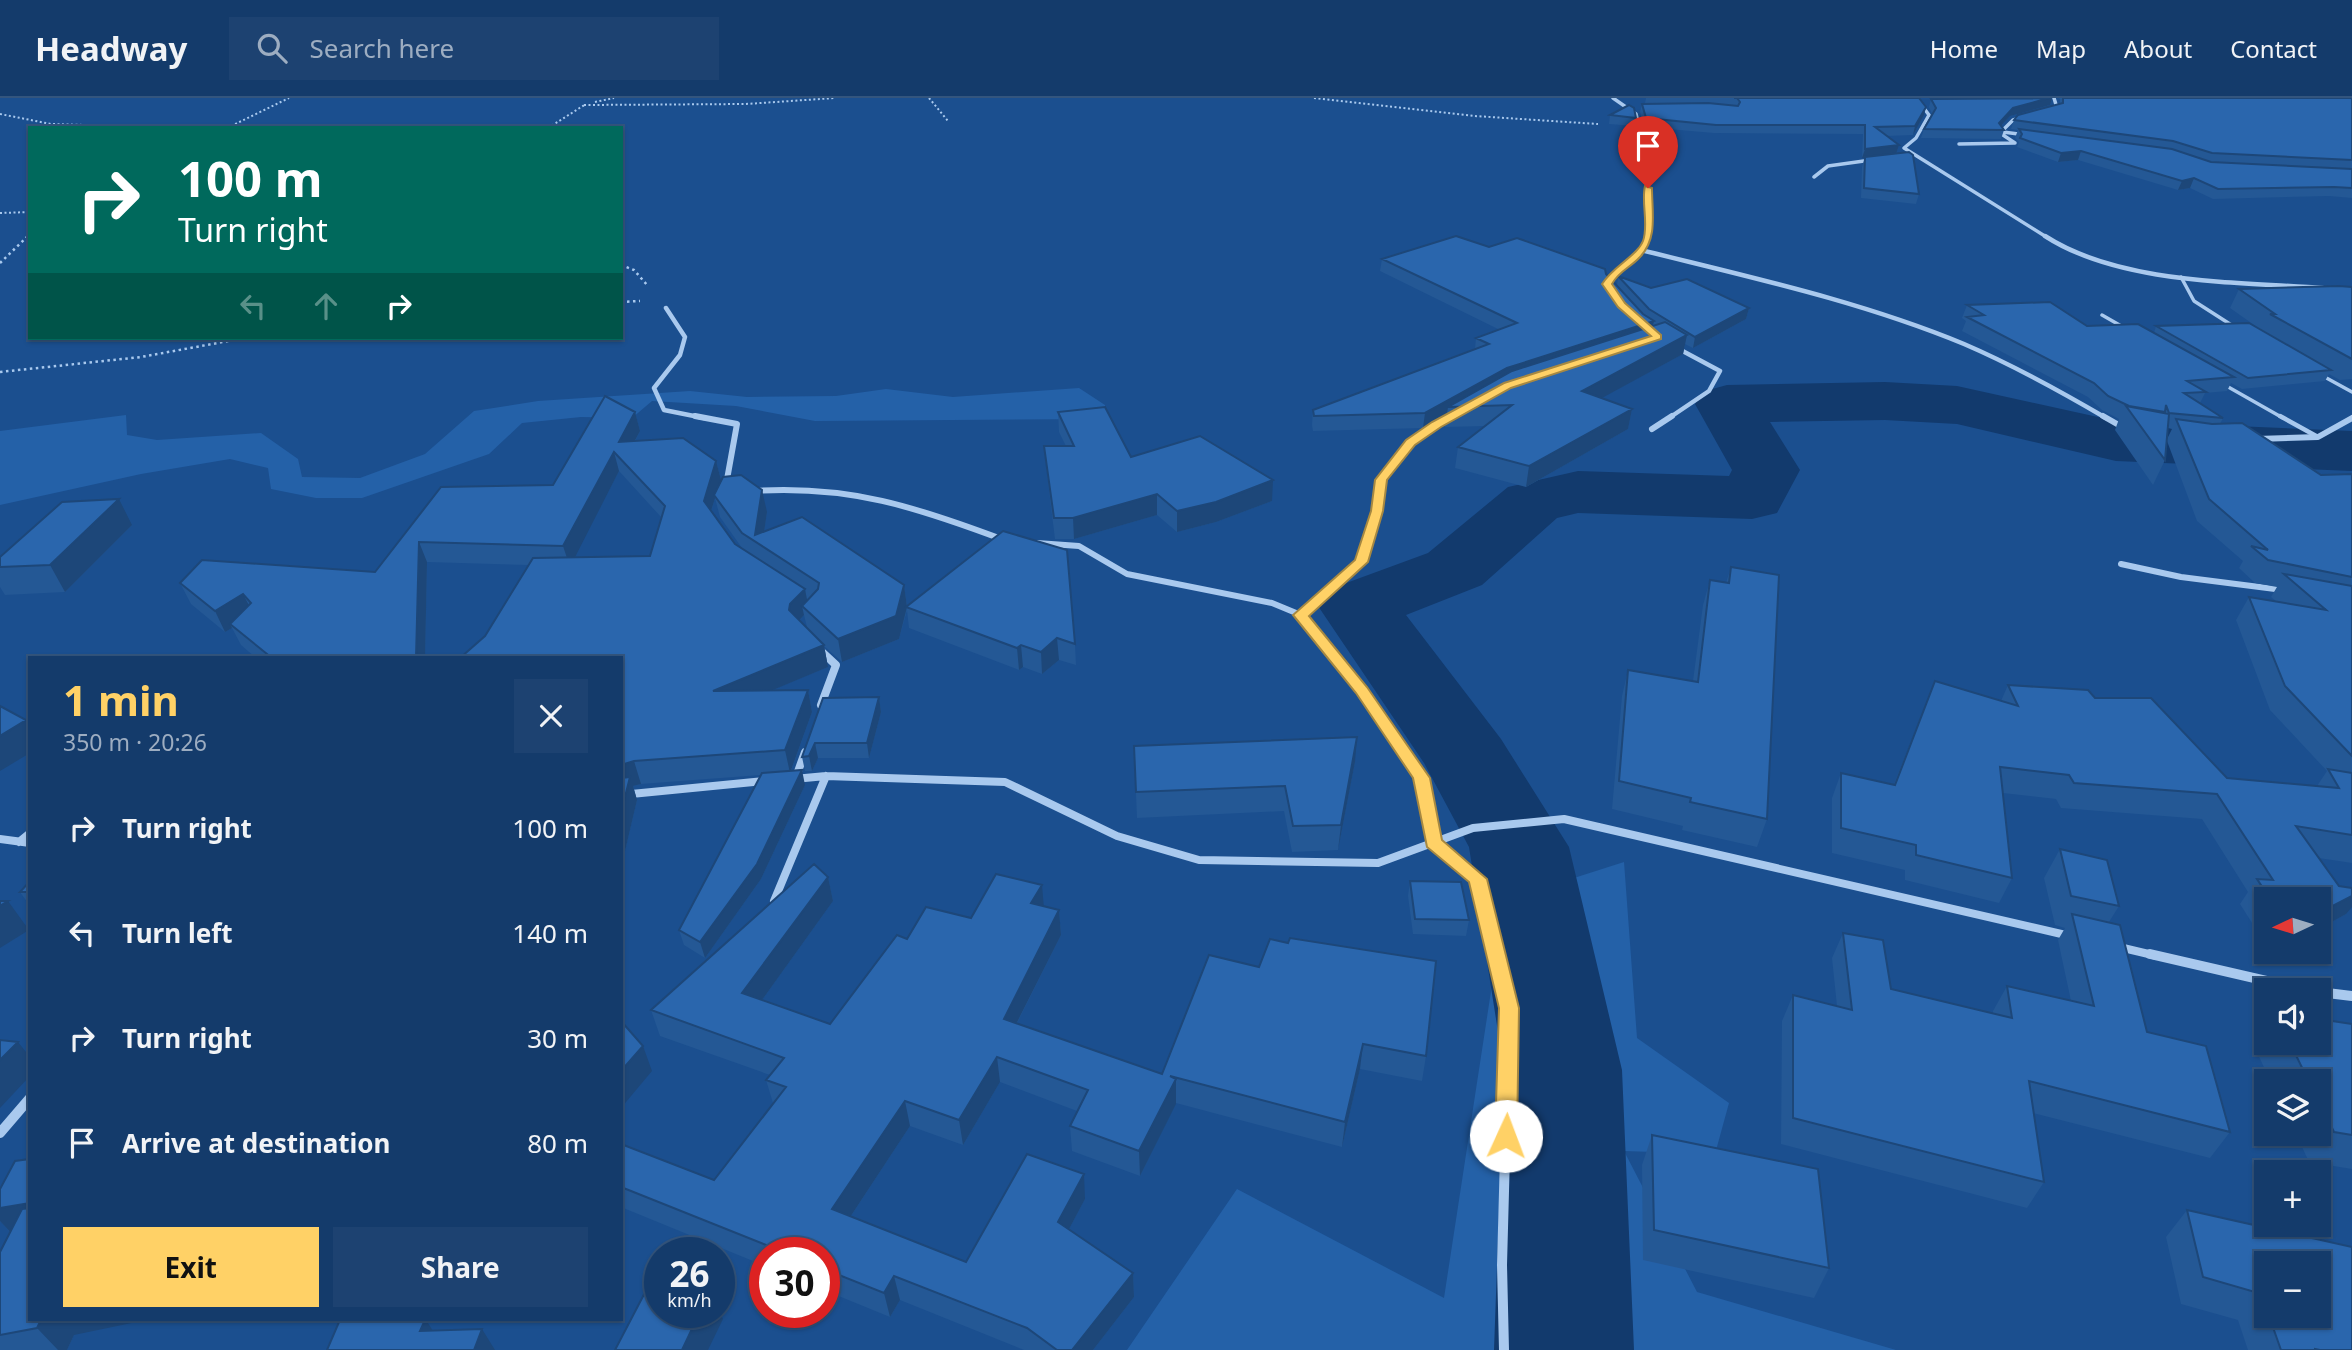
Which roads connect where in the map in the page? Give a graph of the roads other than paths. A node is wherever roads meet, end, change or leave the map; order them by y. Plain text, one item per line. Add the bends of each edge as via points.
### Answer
1 (1614, 98) edge
2 (1905, 98) edge
3 (2055, 100) edge
4 (2043, 101) edge
5 (1920, 103) junction
6 (1934, 103) edge
7 (1630, 108) junction
8 (1642, 108) edge
9 (2046, 111) edge
10 (2024, 117) edge
11 (2003, 132) junction
12 (2029, 135) edge
13 (1959, 144) edge
14 (1917, 156) junction
15 (1903, 157) edge
16 (1877, 159) edge
17 (1814, 177) dead end
18 (1641, 250) junction
19 (2181, 276) junction
20 (2331, 288) edge
21 (1615, 295) edge
22 (666, 309) road end
23 (2102, 315) dead end
24 (2126, 329) edge
25 (2244, 332) edge
26 (1668, 343) edge
27 (2316, 372) edge
28 (2222, 383) edge
29 (2352, 392) edge
30 (1460, 411) edge
31 (2352, 418) edge
32 (1652, 429) dead end
33 (2137, 430) edge
34 (2318, 437) junction
35 (2252, 439) edge
36 (1020, 542) edge
37 (1031, 543) edge
38 (2121, 564) dead end
39 (2295, 593) edge
40 (1301, 615) junction
41 (817, 647) edge
42 (818, 716) edge
43 (809, 741) edge
44 (826, 776) junction
45 (795, 779) junction
46 (623, 795) edge
47 (28, 834) edge
48 (0, 839) edge
49 (1434, 842) junction
50 (19, 843) junction
51 (28, 843) edge
52 (771, 906) edge
53 (2074, 937) edge
54 (2114, 946) edge
55 (2254, 978) edge
56 (2331, 993) edge
57 (2352, 996) edge
58 (28, 1100) edge
59 (0, 1133) edge
60 (1504, 1350) edge

1 - 7 street
2 - 5 street
3 - 4 street
3 - 9 street via 2057,108
5 - 6 street
5 - 14 street via 1930,114 1904,148
7 - 8 street
7 - 18 street via 1636,114 1648,162 1648,240
10 - 11 street via 2013,120
11 - 12 street
11 - 13 street via 2015,143
14 - 15 street
14 - 19 street via 2049,242 2134,269
16 - 17 street via 1828,166
18 - 21 street via 1614,272 1607,284
18 - 33 street via 1821,295 1936,334 2007,363 2124,428
19 - 20 street
19 - 25 lane via 2194,301
22 - 36 street via 685,337 680,355 654,388 664,411 737,424 724,493 779,489 847,494 905,504
23 - 24 lane
26 - 32 street via 1720,371 1709,391
27 - 29 lane
28 - 34 lane
30 - 40 street via 1410,443 1381,480 1361,562
31 - 34 street
34 - 35 street
37 - 40 street via 1079,545 1127,574 1272,603
38 - 39 street
40 - 49 street via 1362,691 1421,778
41 - 42 street via 836,665
43 - 45 street
44 - 45 street
44 - 49 street via 1005,782 1117,836 1199,860 1378,863
44 - 52 street via 780,895
45 - 46 street
47 - 50 street
48 - 50 street
49 - 53 street via 1473,828 1564,820
49 - 60 street via 1478,879 1509,1008
50 - 51 street
54 - 55 street
56 - 57 street
58 - 59 street

